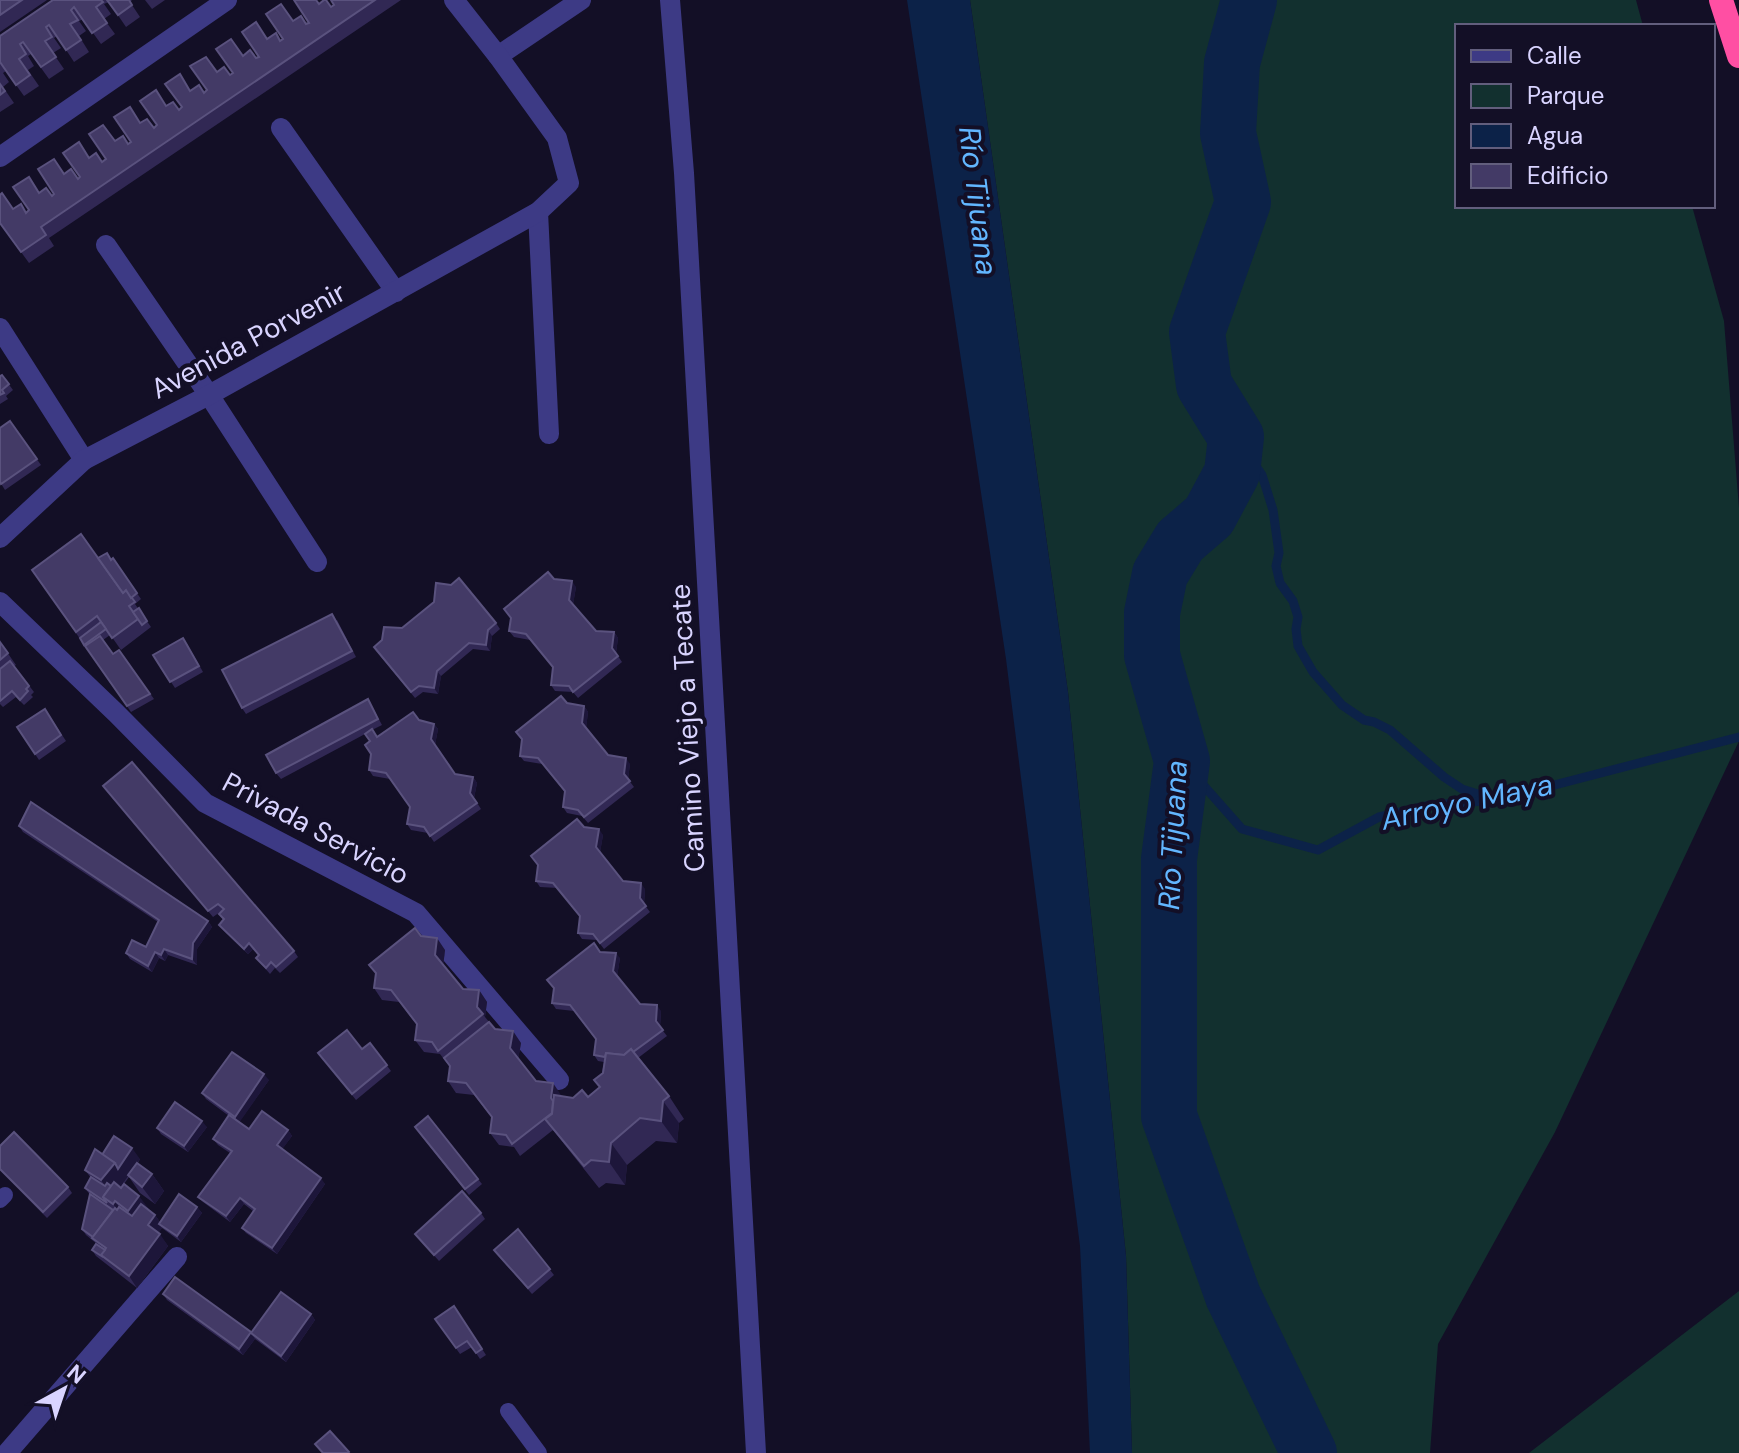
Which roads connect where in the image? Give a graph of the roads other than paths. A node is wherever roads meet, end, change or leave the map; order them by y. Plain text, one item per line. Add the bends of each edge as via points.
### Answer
1 (227, 0) edge
2 (454, 0) edge
3 (581, 0) edge
4 (670, 0) edge
5 (1721, 0) edge
6 (498, 56) junction
7 (1739, 56) edge
8 (281, 128) dead end
9 (0, 157) edge
10 (538, 212) junction
11 (106, 245) dead end
12 (396, 292) junction
13 (0, 328) edge
14 (209, 395) junction
15 (549, 434) dead end
16 (84, 460) junction
17 (0, 538) edge
18 (317, 562) dead end
19 (0, 602) edge
20 (559, 1080) dead end
21 (177, 1257) dead end
22 (508, 1411) dead end
23 (7, 1453) edge
24 (539, 1453) edge
25 (756, 1453) edge

1 - 9 street
2 - 6 street
3 - 6 street
4 - 25 street, Camino Viejo a Tecate
5 - 7 highway
6 - 10 street, Avenida Porvenir via 557,138 569,183
8 - 12 street
10 - 12 street, Avenida Porvenir
10 - 15 street
11 - 14 street
12 - 14 street, Avenida Porvenir
13 - 16 street
14 - 16 street, Avenida Porvenir
14 - 18 street
16 - 17 street, Avenida Porvenir
19 - 20 street, Privada Servicio via 205,803 416,913
21 - 23 street
22 - 24 lane

